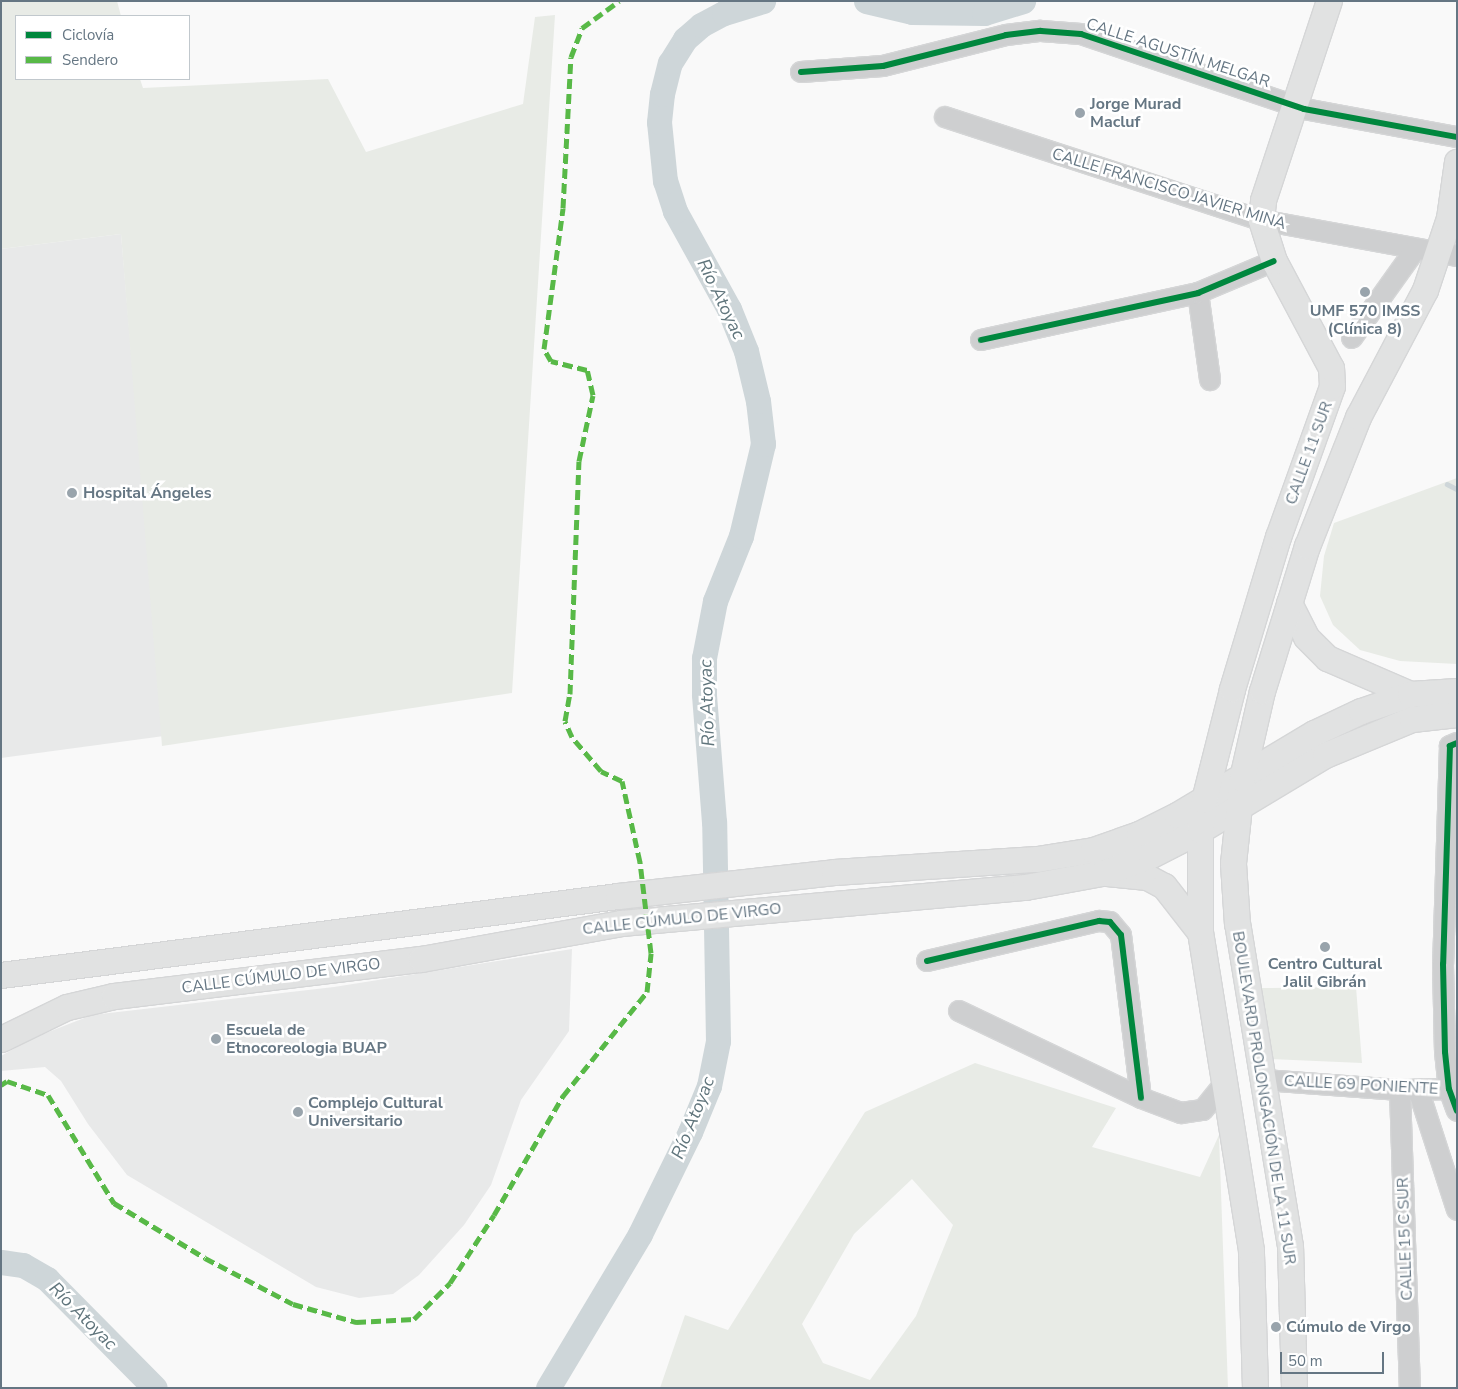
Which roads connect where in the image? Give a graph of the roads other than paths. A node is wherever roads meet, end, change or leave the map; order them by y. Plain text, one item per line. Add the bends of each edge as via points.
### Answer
1 (1329, 1) edge
2 (801, 72) dead end
3 (1295, 106) junction
4 (945, 117) dead end
5 (1457, 137) edge
6 (1457, 162) edge
7 (1267, 222) junction
8 (1437, 253) edge
9 (1274, 261) junction
10 (1198, 293) junction
11 (1352, 338) dead end
12 (982, 340) dead end
13 (1210, 380) dead end
14 (1289, 603) junction
15 (1232, 689) junction
16 (1262, 690) junction
17 (1457, 691) edge
18 (1410, 694) junction
19 (1457, 714) edge
20 (1454, 745) edge
21 (1242, 778) junction
22 (1204, 800) junction
23 (1238, 808) junction
24 (1453, 828) edge
25 (1200, 830) junction
26 (1102, 873) junction
27 (1452, 897) edge
28 (1200, 932) junction
29 (237, 947) junction
30 (927, 961) dead end
31 (1450, 964) edge
32 (1, 976) edge
33 (185, 987) junction
34 (959, 1012) dead end
35 (1, 1039) edge
36 (1264, 1080) junction
37 (1224, 1084) junction
38 (1453, 1089) edge
39 (1409, 1090) junction
40 (1141, 1098) junction
41 (1457, 1111) edge
42 (1457, 1210) edge
43 (1255, 1388) edge
44 (1294, 1388) edge
45 (1410, 1388) edge

1 - 3 main road, CALLE 11 SUR
2 - 3 street, CALLE AGUSTÍN MELGAR via 883,66 1006,35 1041,31 1081,34
3 - 5 street, CALLE AGUSTÍN MELGAR
3 - 7 main road, CALLE 11 SUR via 1263,200
4 - 7 street, CALLE FRANCISCO JAVIER MINA
6 - 8 main road, CALLE 11 SUR via 1449,218
7 - 8 street, CALLE FRANCISCO JAVIER MINA
7 - 9 main road, CALLE 11 SUR
8 - 11 street
8 - 14 main road, CALLE 11 SUR via 1425,290 1358,417 1307,546
9 - 10 street
9 - 15 main road, CALLE 11 SUR via 1330,368 1332,386 1278,537
10 - 12 street
10 - 13 street
14 - 16 main road, CALLE 11 SUR
14 - 18 main road via 1306,637 1327,658
15 - 16 main road
15 - 22 main road, CALLE 11 SUR
16 - 21 main road, CALLE 11 SUR
17 - 18 main road
18 - 21 main road, CALLE CÚMULO DE VIRGO via 1314,733
19 - 23 main road, CALLE CÚMULO DE VIRGO via 1412,719 1371,735 1326,755
20 - 24 street
21 - 22 main road, CALLE CÚMULO DE VIRGO
21 - 23 main road, CALLE 11 SUR
22 - 25 main road, CALLE 11 SUR
22 - 29 main road, CALLE CÚMULO DE VIRGO via 1139,834 1092,850 1037,858 834,872 618,896
23 - 25 main road, CALLE CÚMULO DE VIRGO
23 - 36 main road, BOULEVARD PROLONGACIÓN DE LA 11 SUR via 1233,863 1237,924
24 - 27 street
25 - 26 main road, CALLE CÚMULO DE VIRGO via 1151,855
25 - 28 main road
26 - 28 main road via 1147,878 1164,886
26 - 33 main road, CALLE CÚMULO DE VIRGO via 1025,887 621,922 421,959
27 - 31 street
28 - 37 main road
29 - 32 main road, CALLE CÚMULO DE VIRGO
29 - 33 main road via 239,967
30 - 40 street via 1099,921 1110,922 1121,935
31 - 38 street
33 - 35 main road, CALLE CÚMULO DE VIRGO via 114,996 67,1007
34 - 40 street
36 - 39 street, CALLE 69 PONIENTE
36 - 44 main road, BOULEVARD PROLONGACIÓN DE LA 11 SUR via 1290,1246
37 - 40 street via 1203,1110 1190,1113
37 - 43 main road via 1251,1250
38 - 39 street, CALLE 69 PONIENTE
38 - 41 street
39 - 42 street
39 - 45 street, CALLE 15 C SUR

